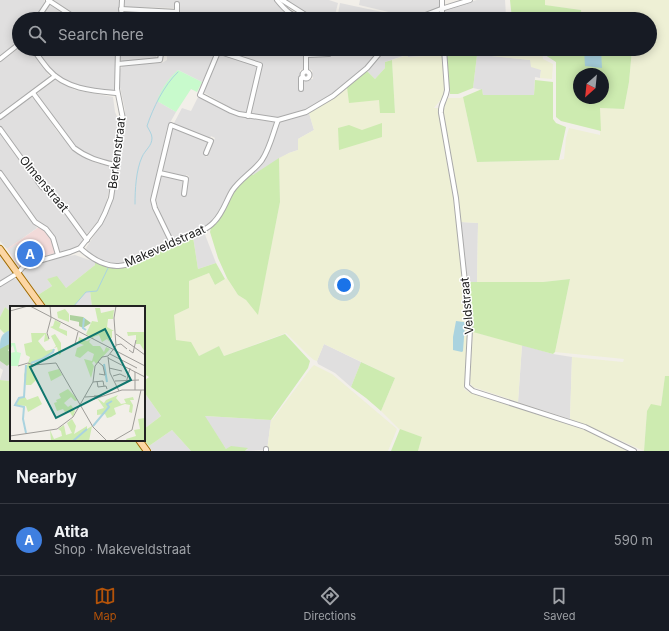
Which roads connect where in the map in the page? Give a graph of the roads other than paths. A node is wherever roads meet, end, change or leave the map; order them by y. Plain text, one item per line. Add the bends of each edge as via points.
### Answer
1 (48, 0) edge
2 (122, 0) edge
3 (277, 0) edge
4 (282, 0) edge
5 (442, 0) edge
6 (470, 0) edge
7 (177, 4) dead end
8 (122, 9) junction
9 (441, 9) junction
10 (41, 12) edge
11 (66, 12) edge
12 (122, 12) edge
13 (288, 12) edge
14 (301, 12) edge
15 (433, 12) edge
16 (441, 12) edge
17 (12, 50) edge
18 (38, 56) edge
19 (118, 56) edge
20 (161, 56) edge
21 (216, 56) edge
22 (231, 56) edge
23 (306, 56) edge
24 (377, 56) edge
25 (445, 56) edge
26 (0, 59) edge
27 (118, 64) junction
28 (55, 76) junction
29 (301, 89) dead end
30 (33, 93) junction
31 (117, 93) junction
32 (248, 116) junction
33 (0, 117) edge
34 (278, 120) junction
35 (0, 129) edge
36 (206, 153) dead end
37 (115, 165) junction
38 (0, 173) edge
39 (160, 173) junction
40 (184, 194) dead end
41 (88, 240) junction
42 (172, 243) junction
43 (80, 248) junction
44 (0, 249) edge
45 (58, 255) junction
46 (18, 273) junction
47 (0, 284) edge
48 (41, 306) edge
49 (140, 441) edge
50 (147, 451) edge
51 (634, 451) edge

1 - 10 street
1 - 11 street
2 - 8 street
3 - 13 street
4 - 14 street
5 - 9 street
6 - 9 street
7 - 8 street via 177,12
8 - 12 street
9 - 15 street
9 - 16 street
17 - 26 street
18 - 28 street
19 - 27 street, Berkenstraat
20 - 27 street via 160,60
21 - 32 street via 200,94 231,111
22 - 32 street via 260,65
23 - 29 street via 306,71 309,76 301,78
24 - 34 street via 367,68 333,96 306,112
25 - 51 street, Veldstraat via 447,90 441,113 456,198 470,329 467,386 473,391 585,427
27 - 31 street, Berkenstraat
28 - 30 street
28 - 31 street via 78,88
30 - 33 street
30 - 37 street via 74,148 93,160
31 - 37 street, Berkenstraat via 123,119
32 - 34 street
34 - 42 street, Makeveldstraat via 262,160 235,187 214,222 207,229
35 - 41 street, Olmenstraat via 42,187 58,200
36 - 39 street via 211,141 171,125
37 - 41 street, Berkenstraat via 111,198
38 - 45 street via 35,222 50,234
39 - 40 street via 186,179
39 - 42 street via 153,200
41 - 43 street, Berkenstraat
42 - 43 street, Makeveldstraat via 129,265 113,267 86,254
43 - 45 street
44 - 46 main road
45 - 46 street via 23,267
46 - 47 street
46 - 48 main road
49 - 50 main road

